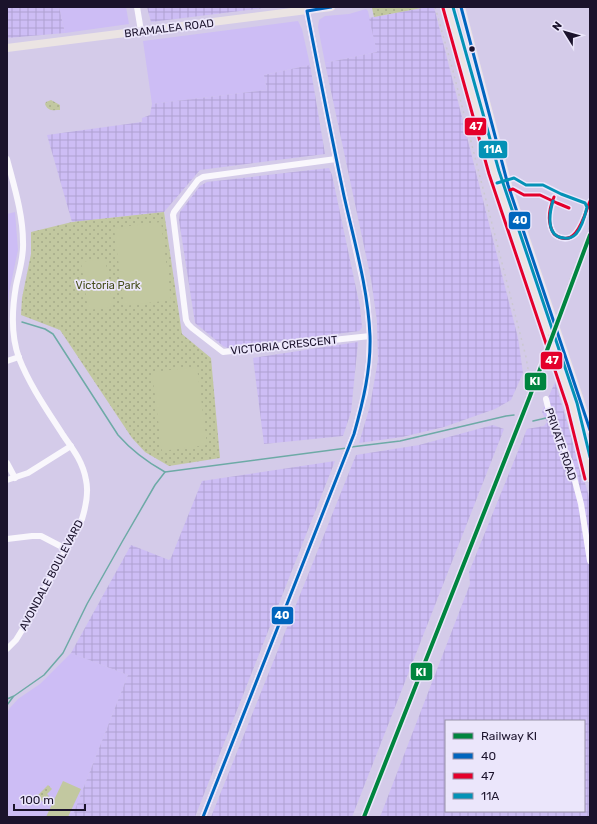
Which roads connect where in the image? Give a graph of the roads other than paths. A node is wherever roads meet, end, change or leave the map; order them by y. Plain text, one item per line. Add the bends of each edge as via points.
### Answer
1 (137, 7) edge
2 (332, 7) edge
3 (448, 7) edge
4 (462, 7) edge
5 (306, 11) junction
6 (141, 31) junction
7 (7, 48) edge
8 (7, 159) edge
9 (336, 159) junction
10 (508, 185) junction
11 (499, 188) junction
12 (370, 336) junction
13 (19, 357) junction
14 (7, 361) edge
15 (546, 399) dead end
16 (590, 430) edge
17 (71, 446) junction
18 (7, 463) edge
19 (16, 478) junction
20 (590, 478) edge
21 (7, 480) edge
22 (7, 540) edge
23 (66, 549) junction
24 (590, 561) edge
25 (7, 649) edge
26 (203, 817) edge

1 - 6 street
2 - 5 main road, BRAMALEA ROAD
3 - 11 main road
4 - 10 main road
5 - 6 main road, BRAMALEA ROAD
5 - 9 street
6 - 7 main road, BRAMALEA ROAD
8 - 13 street, AVONDALE BOULEVARD via 18,201 24,243 13,307
9 - 12 street via 367,300
9 - 12 street, VICTORIA CRESCENT via 203,177 198,180 173,215 186,320 192,328 223,352
10 - 11 main road
10 - 16 main road
11 - 20 main road via 566,388
12 - 26 street via 365,392 351,441
13 - 14 street
13 - 17 street, AVONDALE BOULEVARD via 35,390
15 - 24 street, PRIVATE ROAD via 552,423 570,462 581,504
17 - 19 street via 28,474
17 - 23 street, AVONDALE BOULEVARD via 78,456 86,480 87,501 82,519
18 - 19 street
19 - 21 street
22 - 23 street via 41,536
23 - 25 street, AVONDALE BOULEVARD via 24,627

